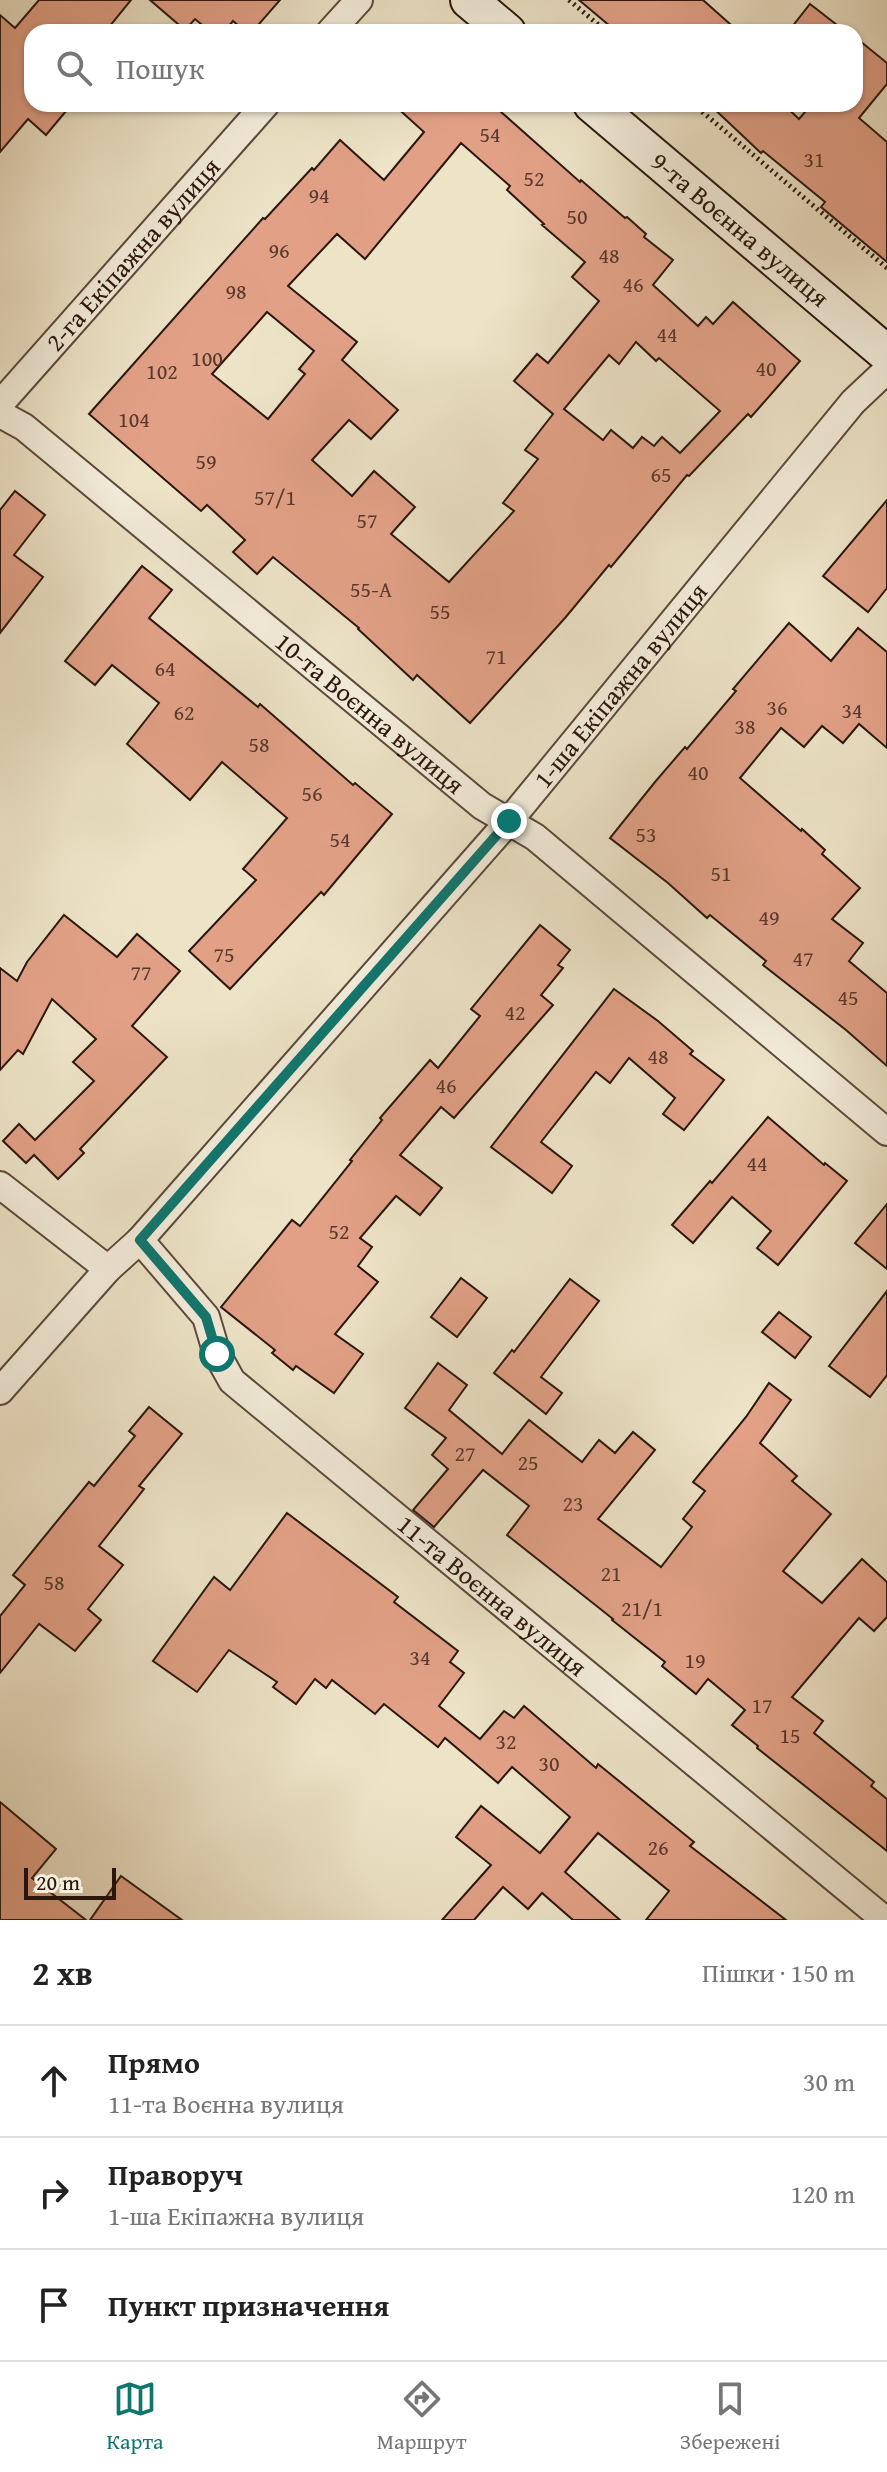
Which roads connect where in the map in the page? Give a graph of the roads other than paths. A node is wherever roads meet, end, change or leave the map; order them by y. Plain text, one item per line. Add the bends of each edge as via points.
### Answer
1 (359, 0) edge
2 (469, 0) edge
3 (337, 24) edge
4 (498, 24) edge
5 (259, 112) edge
6 (601, 112) edge
7 (887, 354) edge
8 (887, 370) edge
9 (0, 404) edge
10 (0, 414) edge
11 (509, 821) junction
12 (887, 1132) edge
13 (0, 1185) edge
14 (140, 1240) junction
15 (108, 1269) junction
16 (0, 1391) edge
17 (885, 1920) edge

1 - 3 street
2 - 4 street
5 - 9 street, 2-га Екіпажна вулиця
6 - 7 street, 9-та Воєнна вулиця
8 - 11 street, 1-ша Екіпажна вулиця via 853,402
10 - 11 street, 10-та Воєнна вулиця via 24,427 482,806
11 - 12 street, 10-та Воєнна вулиця via 535,837
11 - 14 street, 1-ша Екіпажна вулиця
13 - 15 street
14 - 15 street, 1-ша Екіпажна вулиця
14 - 17 street, 11-та Воєнна вулиця via 206,1317 232,1381
15 - 16 street, 1-ша Екіпажна вулиця

